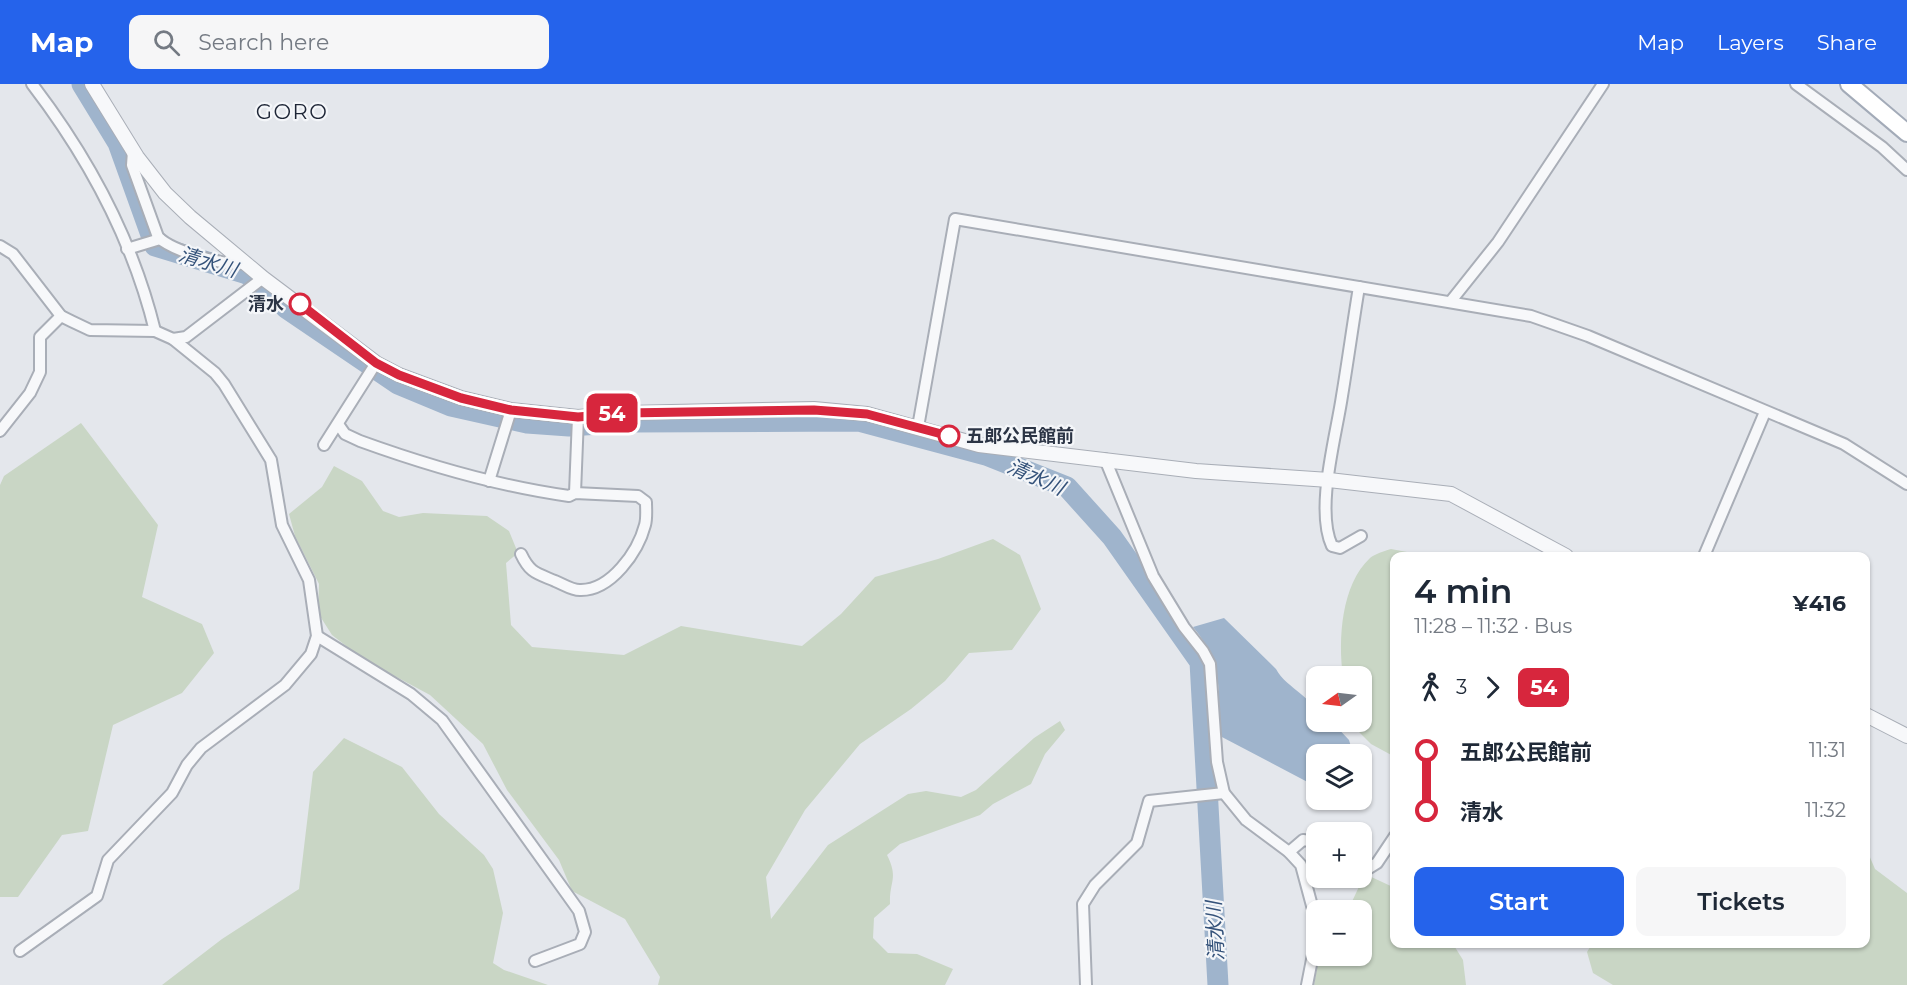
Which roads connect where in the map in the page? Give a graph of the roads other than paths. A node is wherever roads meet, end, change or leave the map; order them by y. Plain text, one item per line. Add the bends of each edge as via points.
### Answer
1 (32, 84) edge
2 (92, 84) edge
3 (1603, 84) edge
4 (1796, 84) edge
5 (1849, 84) edge
6 (1907, 133) edge
7 (133, 151) junction
8 (1907, 170) edge
9 (160, 239) junction
10 (0, 246) edge
11 (127, 249) junction
12 (246, 263) junction
13 (263, 278) junction
14 (1359, 287) junction
15 (1451, 301) junction
16 (61, 316) junction
17 (155, 331) junction
18 (173, 339) junction
19 (376, 363) junction
20 (511, 410) junction
21 (1765, 412) junction
22 (578, 417) junction
23 (338, 424) junction
24 (918, 427) junction
25 (0, 431) edge
26 (324, 445) dead end
27 (1105, 459) junction
28 (1329, 480) junction
29 (489, 481) junction
30 (1907, 484) edge
31 (575, 493) junction
32 (1361, 536) dead end
33 (1559, 552) edge
34 (1706, 552) edge
35 (520, 554) dead end
36 (317, 636) junction
37 (1870, 717) edge
38 (1907, 736) edge
39 (1224, 793) junction
40 (1306, 840) edge
41 (1390, 844) edge
42 (1289, 852) junction
43 (1372, 866) edge
44 (20, 951) dead end
45 (535, 961) dead end
46 (1086, 985) edge
47 (1307, 985) edge

1 - 11 street via 96,179
2 - 7 street
3 - 15 street via 1498,242
4 - 8 street
5 - 6 main road
7 - 9 street via 132,165
7 - 12 street via 165,193
9 - 11 street
9 - 12 street via 196,255 238,265
10 - 16 street via 13,254
11 - 17 street
12 - 13 street
13 - 18 street via 186,337
13 - 19 street
14 - 15 street
14 - 24 street via 955,219
14 - 28 street
15 - 21 street via 1557,324
16 - 17 street via 90,330
16 - 25 street via 40,337 40,372 30,393
17 - 18 street
18 - 36 street via 220,379 271,459 282,525 309,580
19 - 20 street via 461,398
19 - 23 street
20 - 22 street
20 - 29 street
21 - 30 street via 1844,444
21 - 34 street
22 - 24 street via 814,410 867,414
22 - 31 street
23 - 26 street
23 - 29 street via 345,434 360,441
24 - 27 street via 979,445
27 - 28 street via 1196,471
27 - 39 street via 1153,576 1210,664 1217,762
28 - 32 street via 1326,521 1332,546 1340,548
28 - 33 street via 1450,494
29 - 31 street via 570,496
31 - 35 street via 638,496 646,502 642,532 617,572 600,586 580,591 529,570
36 - 44 street via 311,654 285,686 201,748 172,793 108,860 97,896
36 - 45 street via 411,694 442,720 579,911 585,932 580,944
37 - 38 street
39 - 42 street via 1246,820
39 - 46 street via 1149,801 1137,843 1095,885 1083,904
40 - 42 street
41 - 43 street
42 - 47 street via 1301,865 1316,917 1317,934

